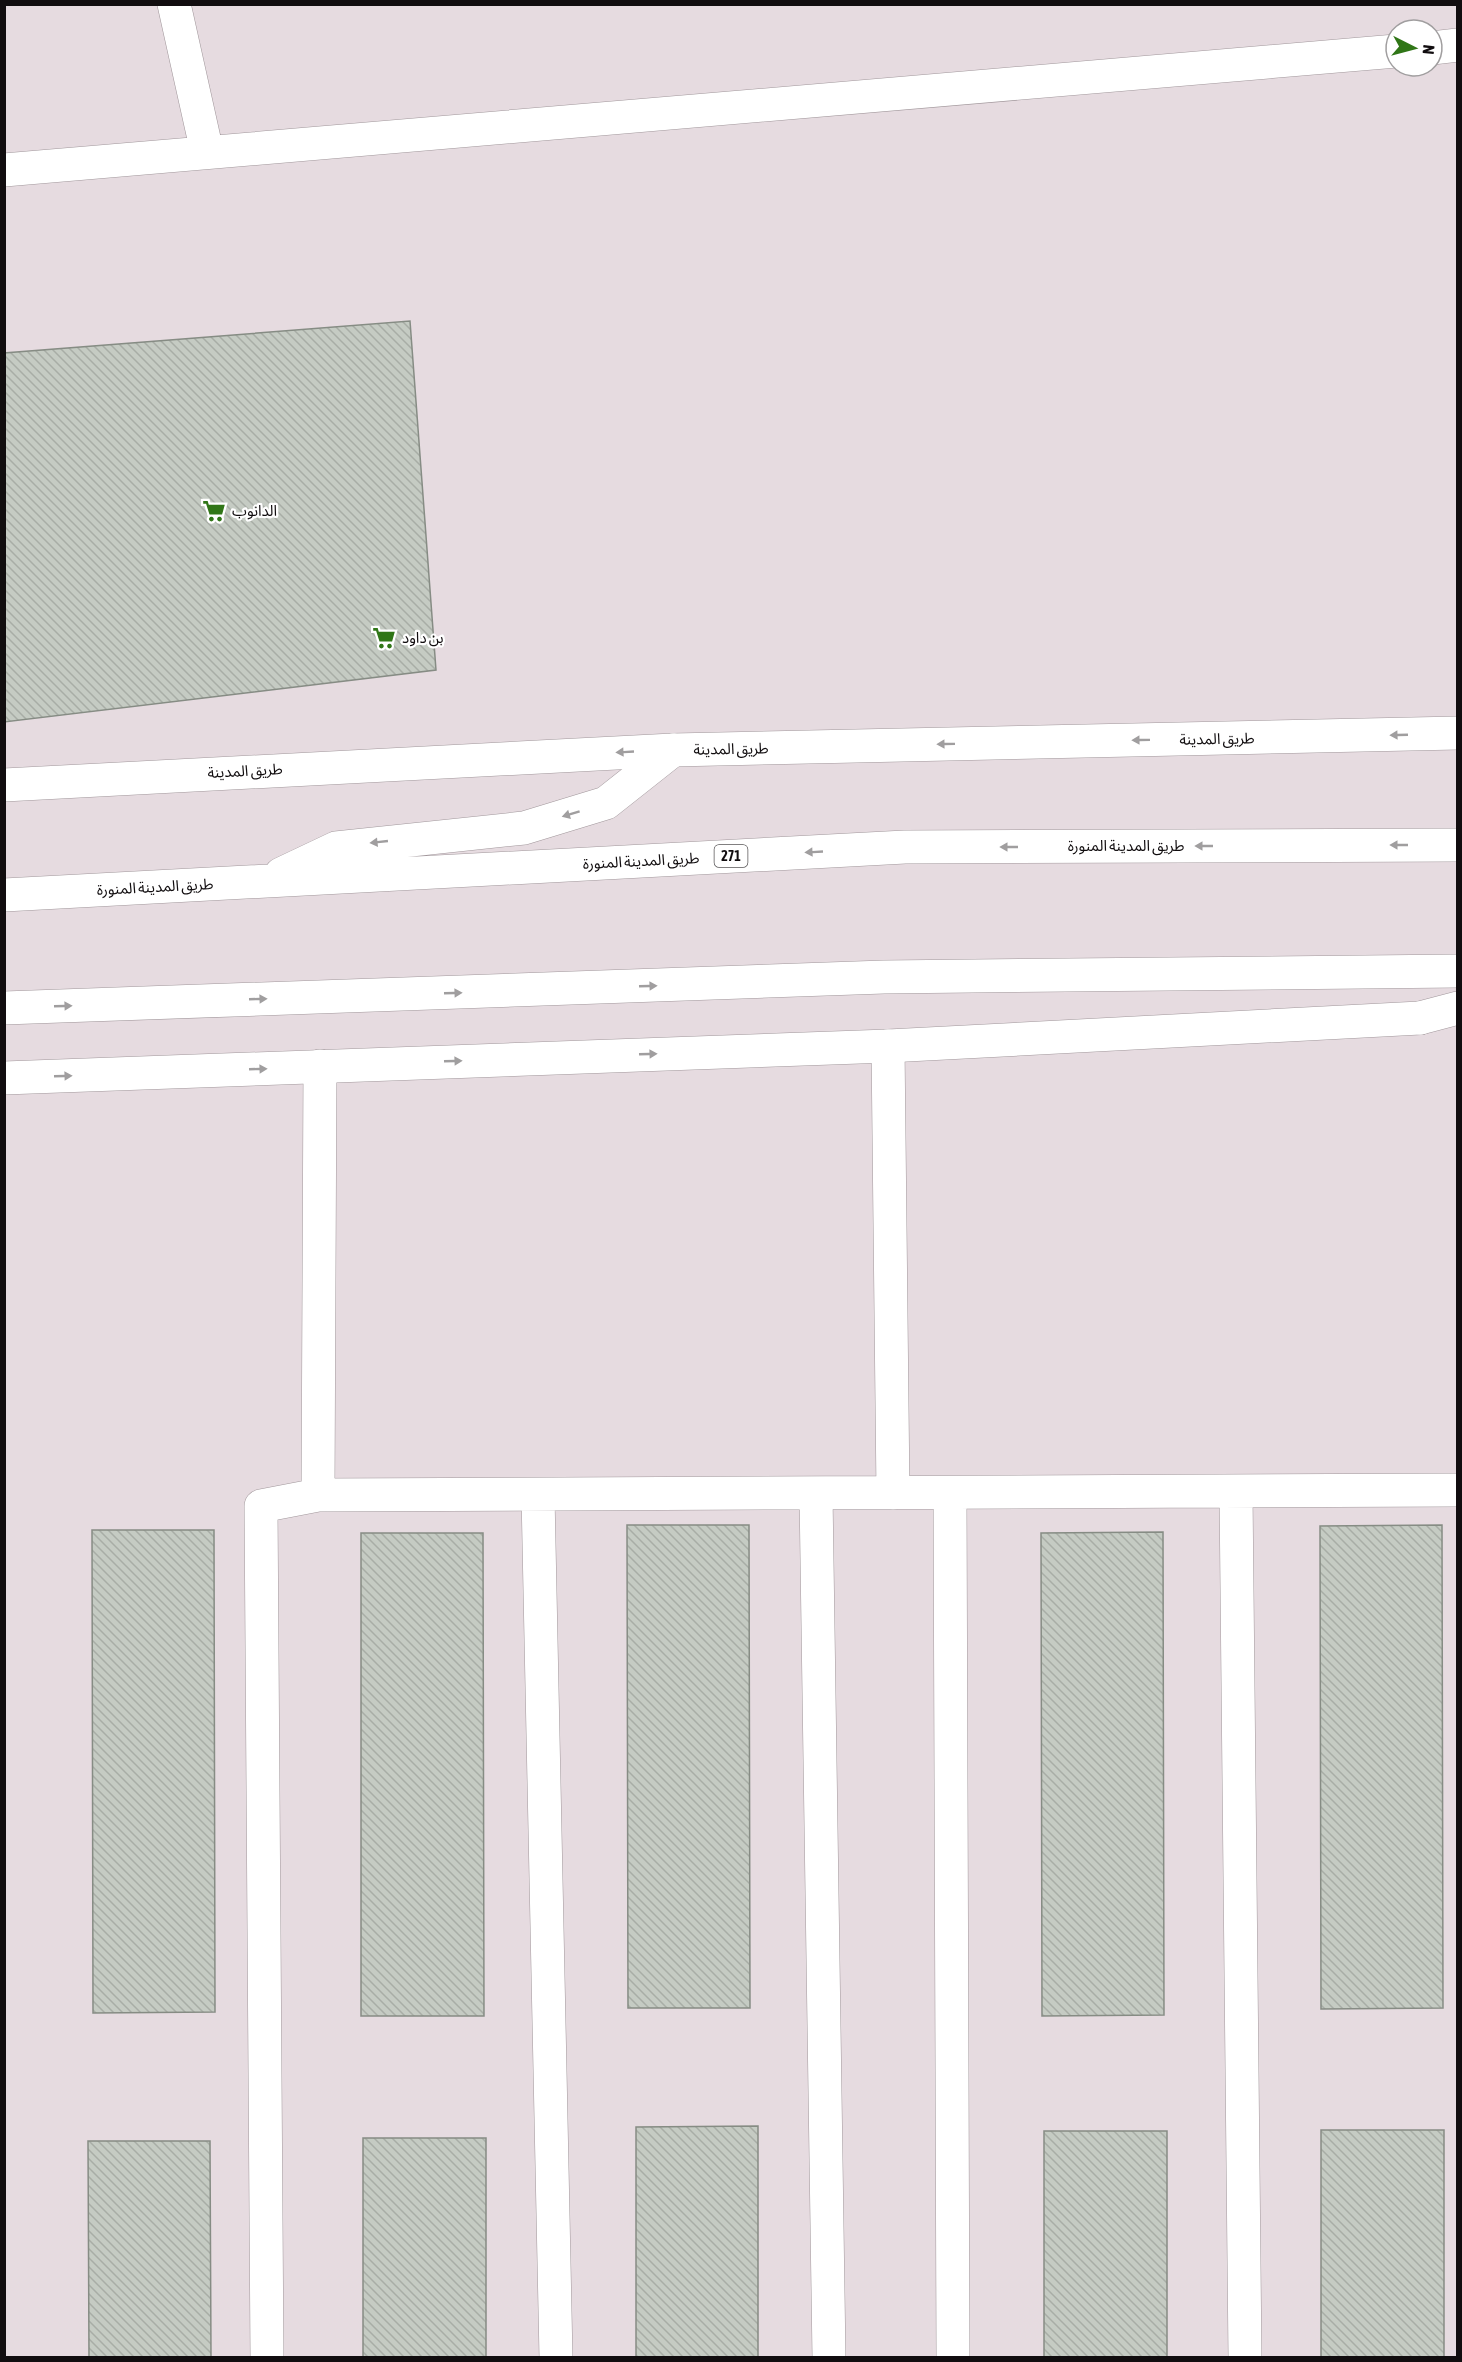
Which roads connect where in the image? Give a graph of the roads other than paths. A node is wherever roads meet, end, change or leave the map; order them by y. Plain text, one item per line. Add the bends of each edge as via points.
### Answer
1 (174, 4) edge
2 (1384, 52) edge
3 (207, 152) junction
4 (4, 170) edge
5 (1458, 733) edge
6 (673, 750) junction
7 (4, 784) edge
8 (1458, 844) edge
9 (265, 882) junction
10 (4, 895) edge
11 (1458, 971) edge
12 (4, 1008) edge
13 (1458, 1008) edge
14 (1420, 1018) junction
15 (1458, 1018) edge
16 (888, 1046) junction
17 (320, 1066) junction
18 (4, 1078) edge
19 (1458, 1490) edge
20 (893, 1493) junction
21 (950, 1493) junction
22 (1236, 1493) junction
23 (538, 1494) junction
24 (816, 1494) junction
25 (318, 1496) junction
26 (267, 2358) edge
27 (556, 2358) edge
28 (830, 2358) edge
29 (953, 2358) edge
30 (1245, 2358) edge

1 - 3 main road
2 - 3 main road
3 - 4 main road
5 -> 6 main road, طريق المدينة
6 -> 7 main road, طريق المدينة
6 -> 9 main road via 606,803 524,828 336,848
8 -> 9 main road, طريق المدينة المنورة / 271 via 905,847
9 - 10 main road, طريق المدينة المنورة / 271
12 -> 11 main road via 872,978
13 - 14 main road
14 - 15 main road
14 - 16 main road
17 -> 16 main road
16 - 20 main road
18 -> 17 main road
17 - 25 main road
19 - 22 main road
20 - 21 main road
20 - 24 main road
21 - 22 main road
21 - 29 main road
22 - 30 main road
23 - 24 main road
23 - 25 main road
23 - 27 main road
24 - 28 main road
25 - 26 main road via 261,1506

